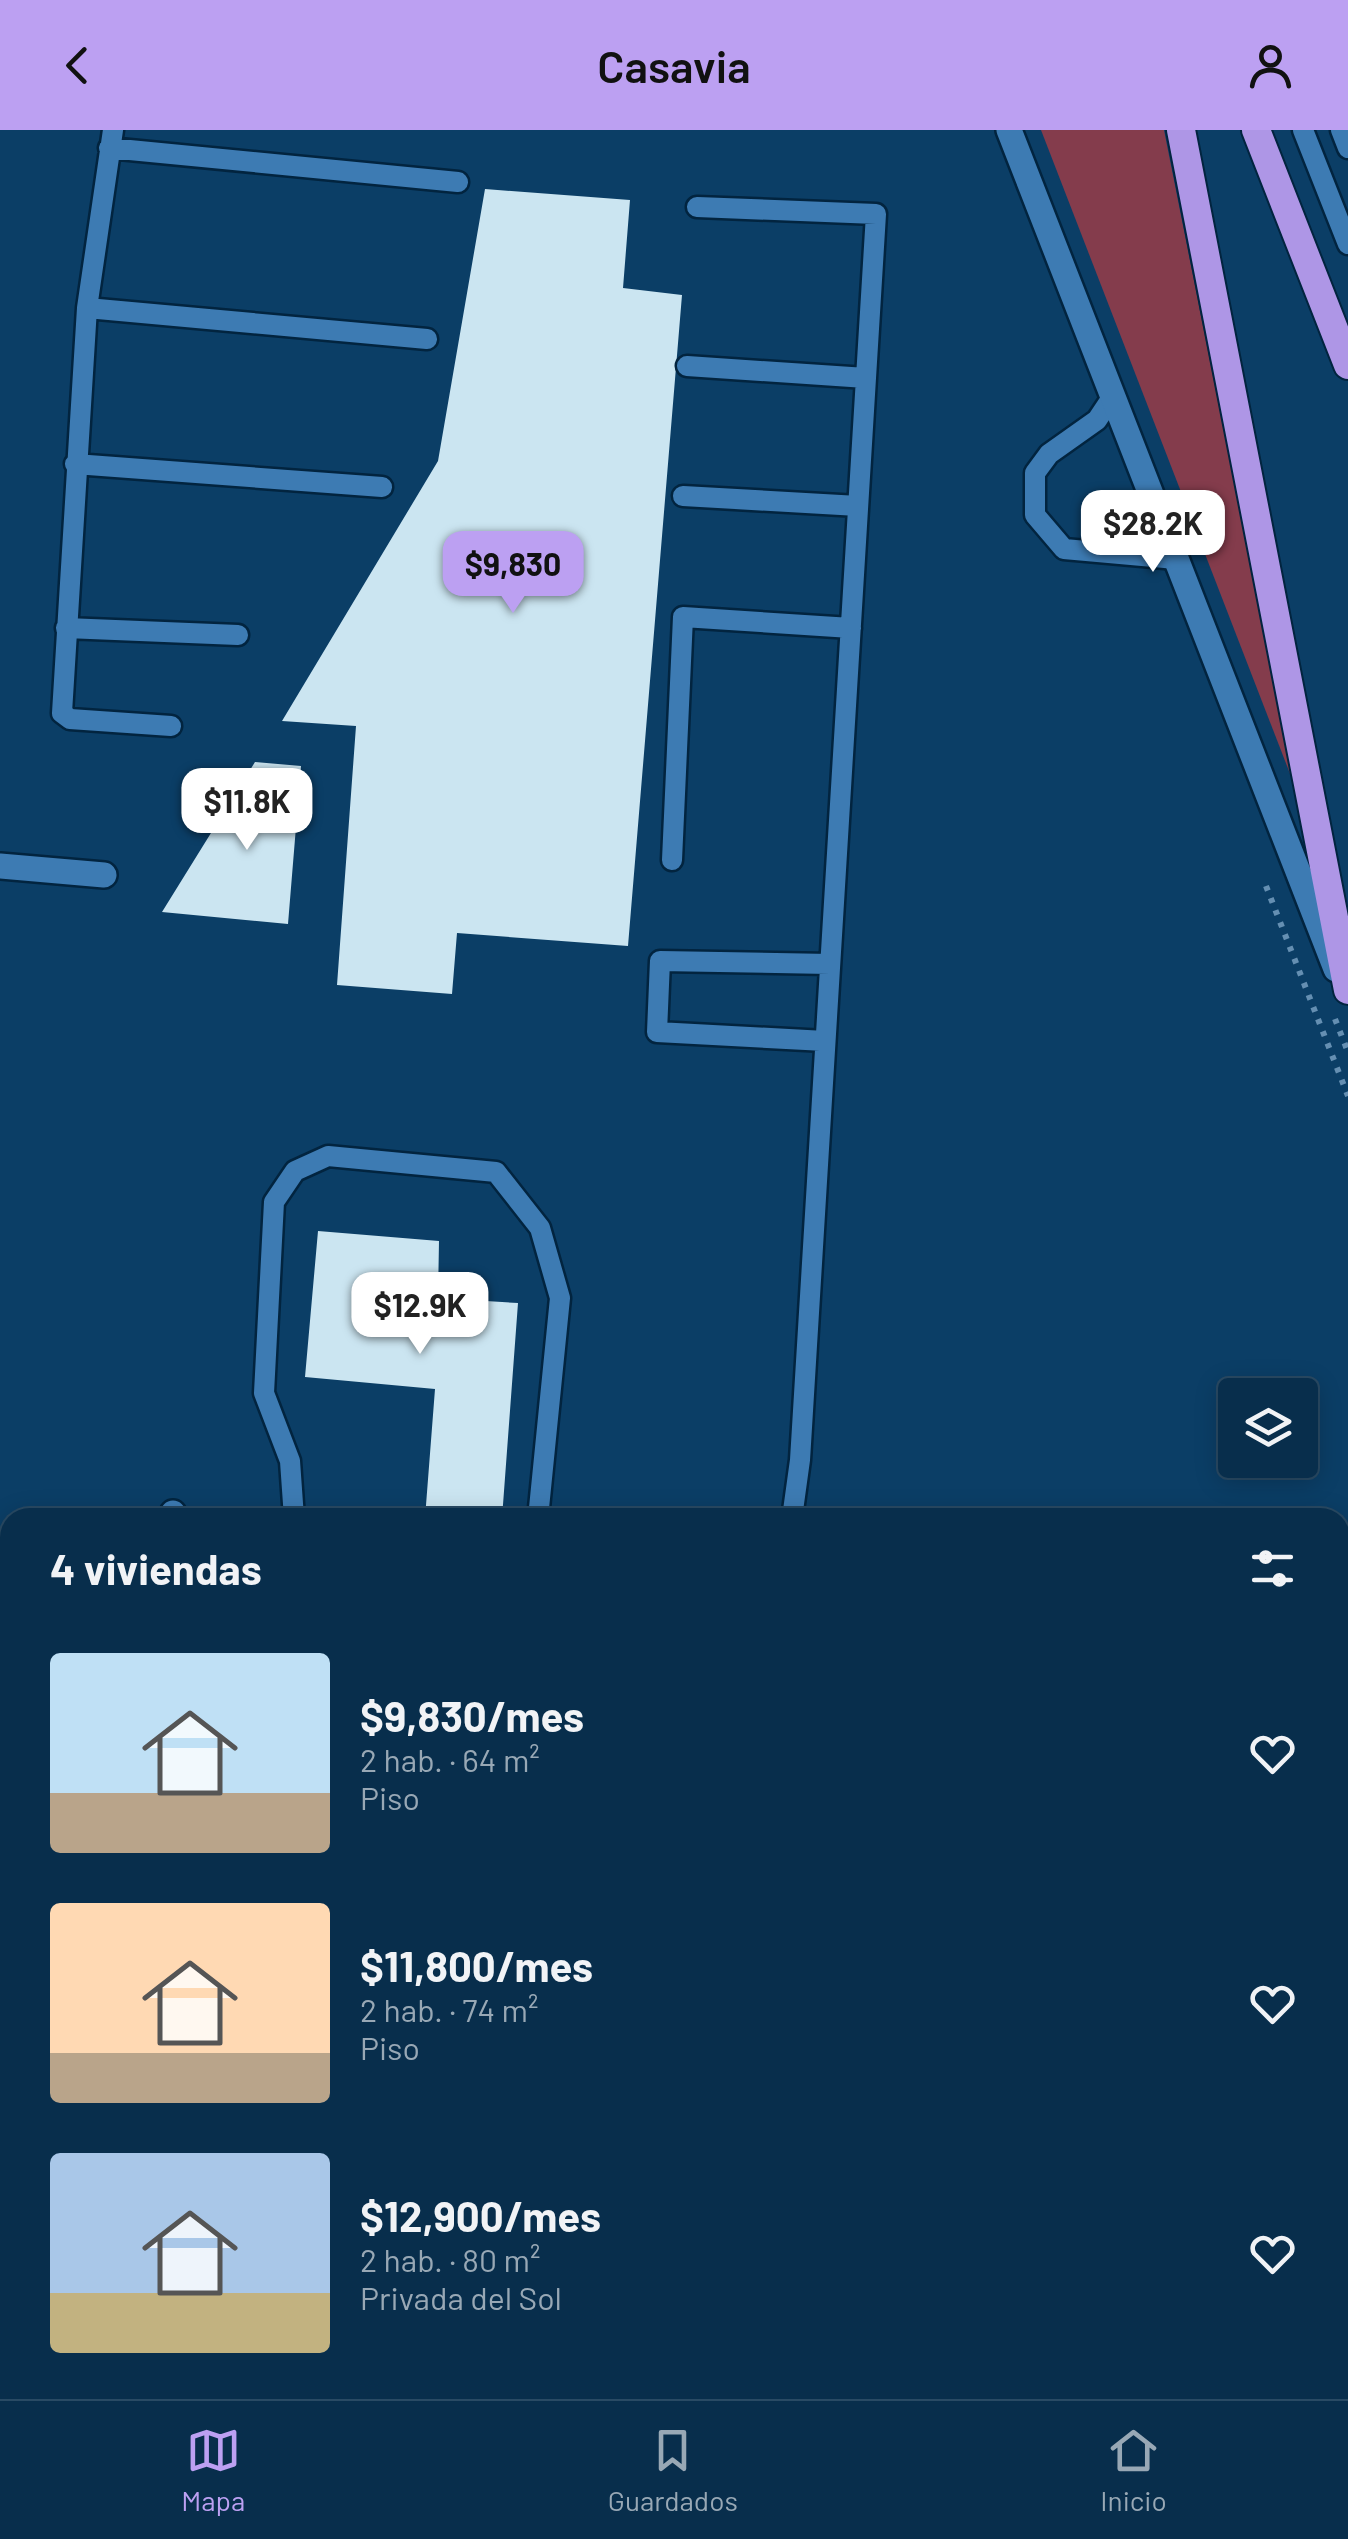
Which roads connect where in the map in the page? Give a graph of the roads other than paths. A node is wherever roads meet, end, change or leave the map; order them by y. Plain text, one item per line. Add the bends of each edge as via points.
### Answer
1 (1009, 130) edge
2 (1181, 130) edge
3 (1256, 130) edge
4 (1303, 130) edge
5 (1341, 130) edge
6 (111, 139) edge
7 (1348, 148) edge
8 (458, 182) dead end
9 (698, 206) dead end
10 (1348, 244) edge
11 (87, 308) junction
12 (427, 339) dead end
13 (1348, 365) edge
14 (688, 366) dead end
15 (866, 378) junction
16 (1113, 396) junction
17 (75, 464) junction
18 (382, 487) dead end
19 (683, 496) dead end
20 (858, 506) junction
21 (1176, 560) junction
22 (66, 628) junction
23 (850, 628) junction
24 (238, 635) dead end
25 (171, 726) dead end
26 (672, 860) dead end
27 (0, 866) edge
28 (104, 875) dead end
29 (830, 964) junction
30 (1348, 990) edge
31 (1348, 1000) edge
32 (825, 1041) junction
33 (293, 1508) edge
34 (539, 1508) edge
35 (793, 1508) edge

1 - 16 street
2 - 30 highway
3 - 13 highway
4 - 10 lane
5 - 7 lane
6 - 8 lane
6 - 11 lane
9 - 15 lane via 876,214
11 - 12 lane
11 - 17 lane
14 - 15 lane
15 - 20 lane
16 - 21 street
16 - 21 lane via 1097,420 1049,454 1035,473 1035,515 1064,549
17 - 18 lane
17 - 22 lane
19 - 20 lane
20 - 23 lane
21 - 31 street
22 - 24 lane
22 - 25 lane via 62,713 70,719
23 - 26 lane via 683,617
23 - 29 lane
27 - 28 street
29 - 32 lane
29 - 32 lane via 660,961 656,1032
32 - 35 lane
33 - 34 lane via 290,1462 264,1393 274,1202 295,1172 328,1156 496,1172 540,1228 560,1298

